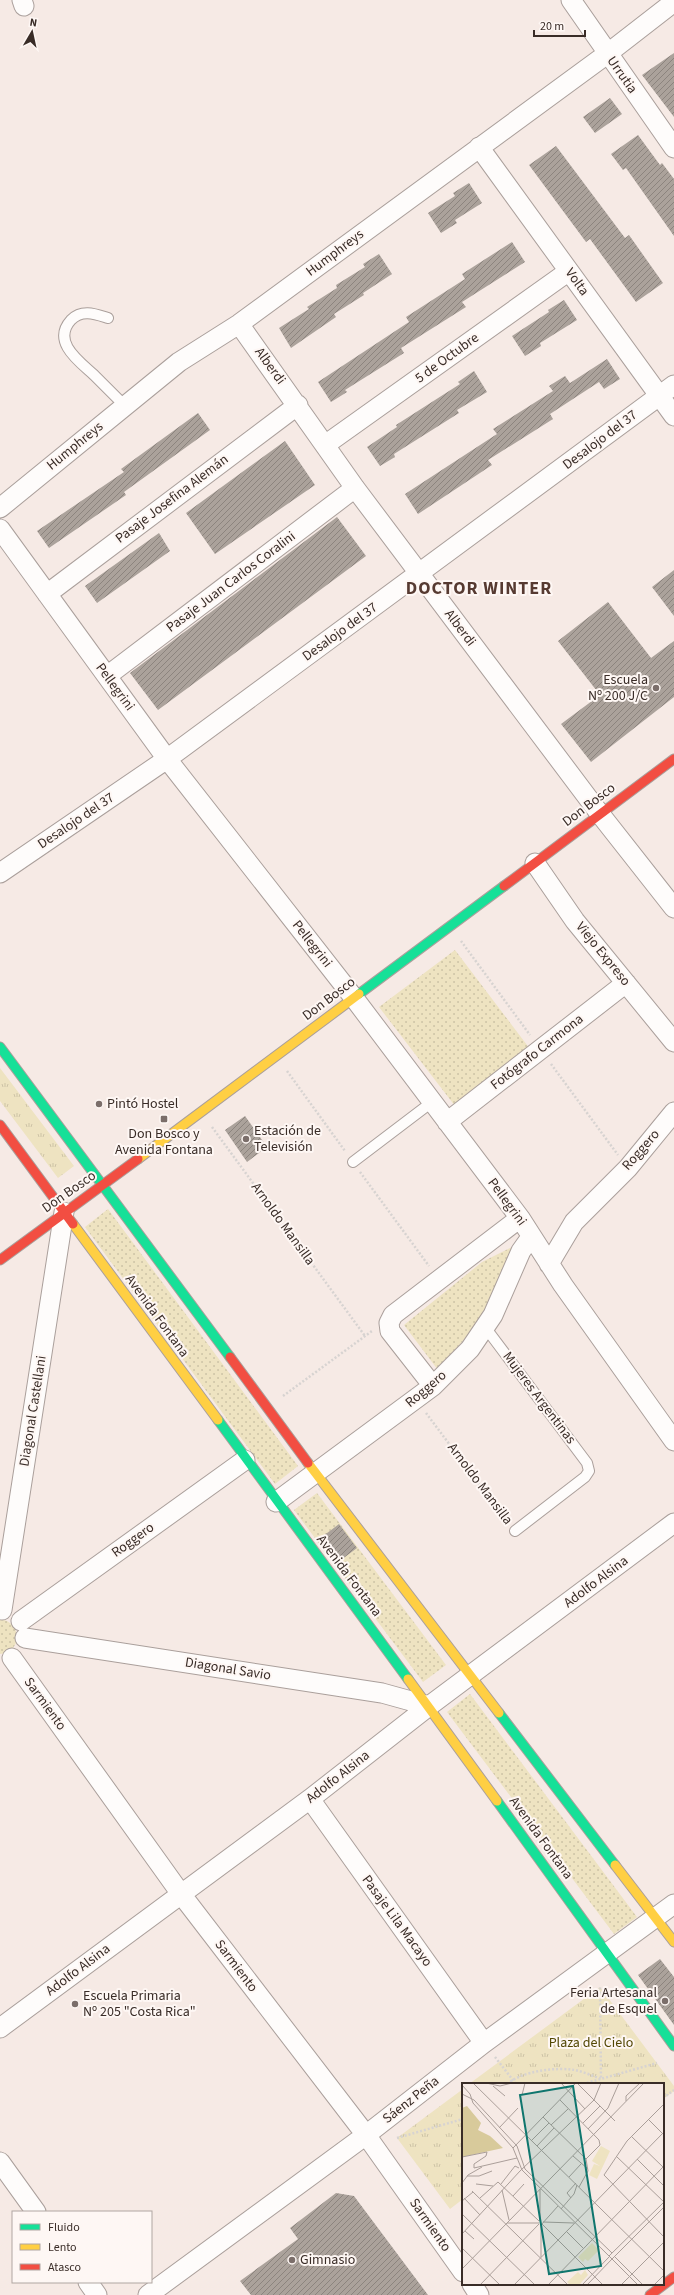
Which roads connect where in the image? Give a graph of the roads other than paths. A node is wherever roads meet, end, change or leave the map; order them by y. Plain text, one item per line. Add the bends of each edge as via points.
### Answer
1 (571, 0) edge
2 (674, 2) edge
3 (606, 54) junction
4 (479, 147) junction
5 (674, 148) edge
6 (569, 271) junction
7 (108, 318) dead end
8 (239, 324) junction
9 (674, 385) edge
10 (659, 396) junction
11 (298, 405) junction
12 (125, 406) junction
13 (674, 416) edge
14 (326, 445) junction
15 (355, 488) junction
16 (0, 508) edge
17 (0, 529) edge
18 (420, 574) junction
19 (47, 594) junction
20 (107, 676) junction
21 (167, 758) junction
22 (674, 759) edge
23 (600, 814) junction
24 (535, 863) junction
25 (0, 872) edge
26 (674, 908) edge
27 (626, 983) junction
28 (354, 998) junction
29 (674, 1042) edge
30 (0, 1047) edge
31 (432, 1102) junction
32 (674, 1112) edge
33 (447, 1122) junction
34 (0, 1125) edge
35 (353, 1162) dead end
36 (103, 1185) junction
37 (64, 1212) junction
38 (520, 1218) junction
39 (531, 1237) junction
40 (0, 1260) edge
41 (549, 1264) junction
42 (485, 1327) junction
43 (433, 1386) junction
44 (674, 1441) edge
45 (245, 1460) junction
46 (315, 1472) junction
47 (276, 1502) junction
48 (674, 1523) edge
49 (515, 1531) road end
50 (1, 1610) edge
51 (23, 1629) junction
52 (6, 1659) edge
53 (471, 1676) junction
54 (429, 1706) junction
55 (310, 1799) junction
56 (181, 1894) junction
57 (674, 1904) edge
58 (656, 1918) junction
59 (674, 1942) edge
60 (607, 1953) junction
61 (0, 2028) edge
62 (484, 2043) junction
63 (674, 2046) edge
64 (366, 2135) junction
65 (0, 2162) edge
66 (35, 2211) edge
67 (462, 2271) edge
68 (674, 2277) edge
69 (89, 2283) edge
70 (664, 2284) edge
71 (473, 2285) edge
72 (663, 2285) edge
73 (97, 2295) edge
74 (148, 2295) edge
75 (480, 2295) edge
76 (650, 2295) edge

1 - 3 street, Urrutia
2 - 3 street, Humphreys
3 - 4 street, Humphreys
3 - 5 street, Urrutia
4 - 6 street, Volta
4 - 8 street, Humphreys
6 - 10 street, Volta
6 - 14 street, 5 de Octubre
7 - 12 lane via 87,312 76,316 67,324 64,334 66,347 76,360
8 - 11 street, Alberdi
8 - 12 street, Humphreys via 179,362
9 - 10 street, Desalojo del 37
10 - 13 street, Volta
10 - 18 street, Desalojo del 37
11 - 14 street, Alberdi
11 - 19 street, Pasaje Josefina Alemán
12 - 16 street, Humphreys
14 - 15 street, Alberdi
15 - 18 street, Alberdi
15 - 20 street, Pasaje Juan Carlos Coralini
17 - 19 street, Pellegrini
18 - 21 street, Desalojo del 37
18 - 23 street, Alberdi
19 - 20 street, Pellegrini
20 - 21 street, Pellegrini
21 - 25 street, Desalojo del 37
21 - 28 street, Pellegrini
22 - 23 street, Don Bosco
23 - 24 street, Don Bosco
23 - 26 street, Alberdi
24 - 27 street, Viejo Expreso via 575,921
24 - 28 street, Don Bosco
27 - 29 street, Viejo Expreso
27 - 33 street, Fotógrafo Carmona
28 - 31 street, Pellegrini
28 - 36 street, Don Bosco
30 - 36 street
31 - 33 street, Pellegrini
31 - 35 lane
32 - 41 street, Roggero via 628,1168 574,1222
33 - 38 street, Pellegrini
34 - 37 street, Avenida Fontana
36 - 37 street, Don Bosco
36 - 46 street
37 - 40 street, Don Bosco
37 - 45 street, Avenida Fontana
37 - 50 street, Diagonal Castellani
38 - 39 street, Pellegrini
38 - 43 street via 391,1319 390,1331
39 - 41 street, Pellegrini
39 - 42 street, Roggero via 521,1251 493,1315
41 - 44 street, Pellegrini
42 - 43 street, Roggero via 470,1349
42 - 49 lane, Mujeres Argentinas via 587,1463 589,1471 585,1477
43 - 46 street, Roggero
45 - 47 street, Avenida Fontana
45 - 51 street, Roggero
46 - 47 street, Roggero
46 - 53 street
47 - 54 street, Avenida Fontana
48 - 53 street, Adolfo Alsina
50 - 51 street via 14,1615
51 - 52 street via 23,1646
51 - 54 street, Diagonal Savio via 382,1693
52 - 56 street, Sarmiento
53 - 54 street, Adolfo Alsina
53 - 58 street
54 - 55 street, Adolfo Alsina
54 - 60 street, Avenida Fontana
55 - 56 street, Adolfo Alsina
55 - 62 street, Pasaje Lila Macayo
56 - 61 street, Adolfo Alsina
56 - 64 street, Sarmiento
57 - 58 street, Sáenz Peña
58 - 59 street
58 - 60 street, Sáenz Peña
60 - 62 street, Sáenz Peña
60 - 63 street, Avenida Fontana
62 - 64 street, Sáenz Peña
64 - 67 street, Sarmiento
64 - 74 street, Sáenz Peña
65 - 66 street
68 - 70 street
69 - 73 street
71 - 75 street
72 - 76 street

